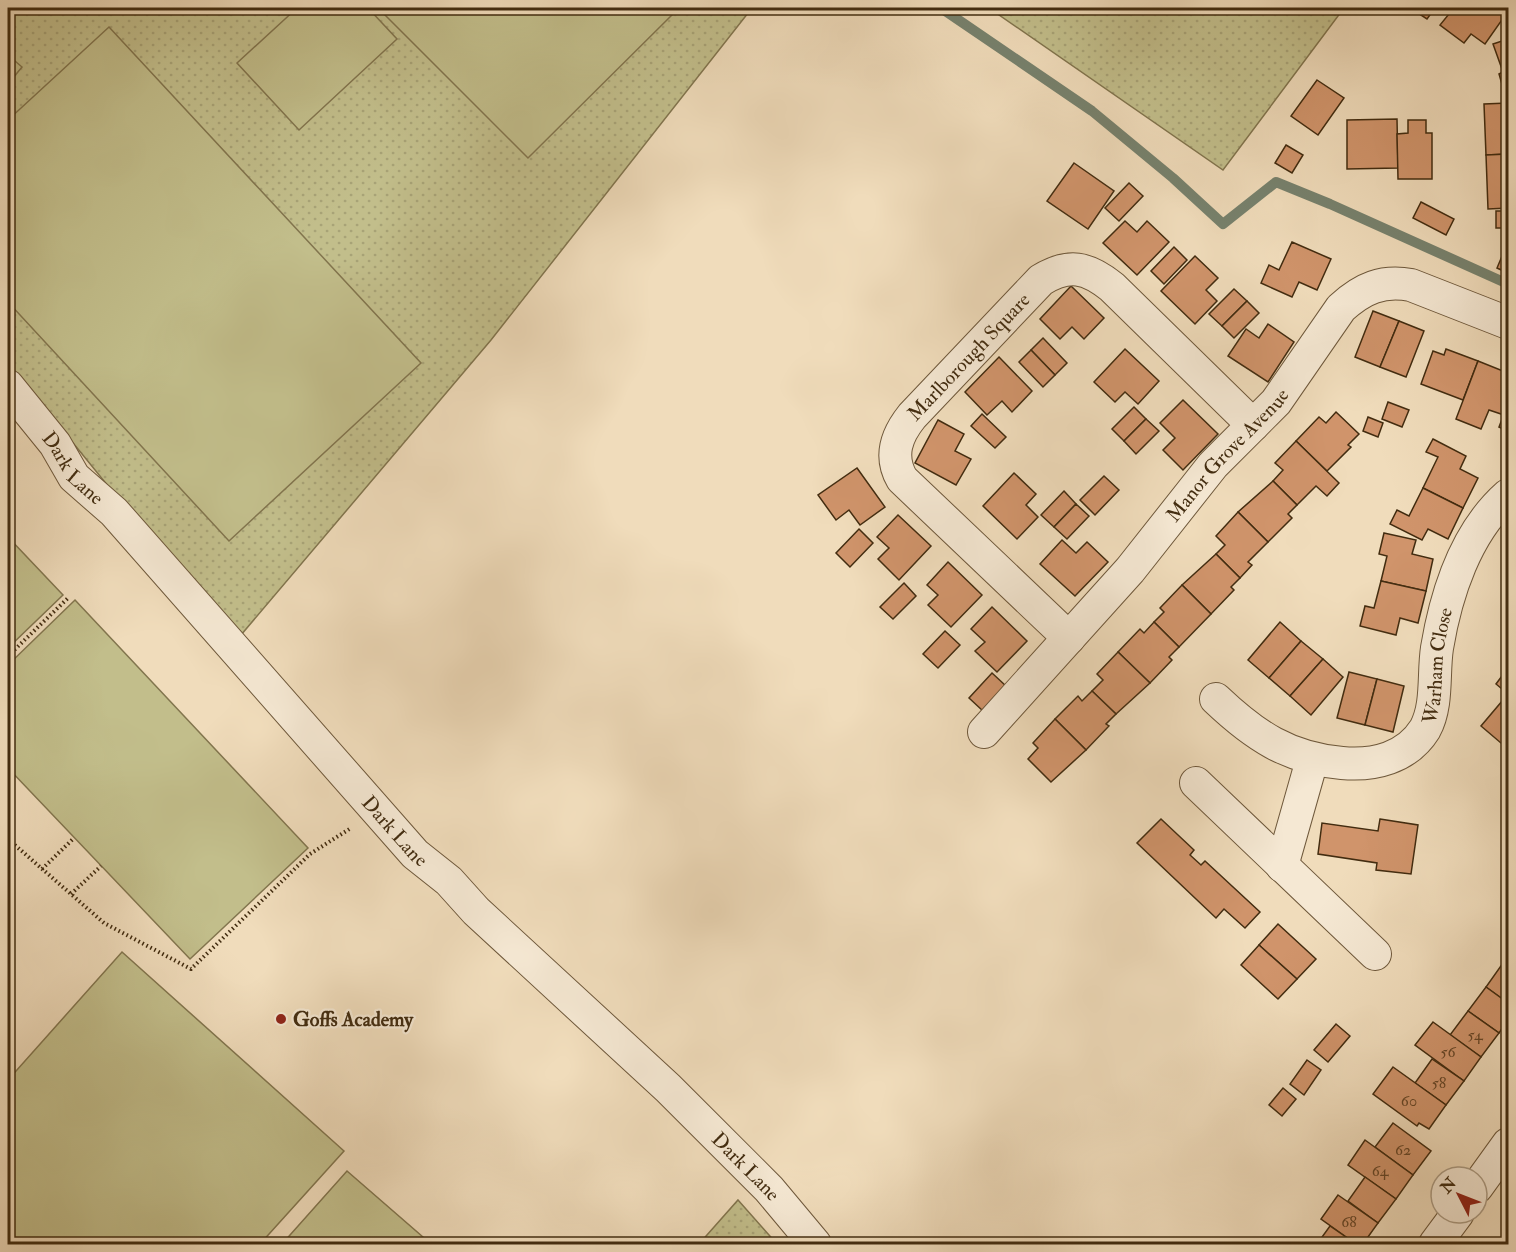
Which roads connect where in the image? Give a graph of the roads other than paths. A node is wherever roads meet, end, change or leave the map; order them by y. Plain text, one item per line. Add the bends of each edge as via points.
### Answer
1 (1509, 323) edge
2 (8, 386) edge
3 (1253, 425) junction
4 (1509, 495) edge
5 (1069, 638) junction
6 (1216, 699) dead end
7 (984, 732) dead end
8 (1312, 760) junction
9 (1196, 783) dead end
10 (1282, 866) junction
11 (1375, 954) dead end
12 (1509, 1144) edge
13 (1489, 1171) edge
14 (1449, 1225) edge
15 (815, 1245) edge
16 (1435, 1245) edge

1 - 3 street, Manor Grove Avenue via 1411,285 1397,282 1373,286 1341,308 1276,402
2 - 15 street, Dark Lane via 56,444 74,477 114,512 416,854 668,1088 769,1189
3 - 5 street, Manor Grove Avenue via 1213,465 1130,570
3 - 5 street, Marlborough Square via 1112,287 1094,274 1072,268 1041,280 912,416 897,440 894,462 902,480
4 - 8 street, Warham Close via 1485,519 1454,582 1437,648 1432,709 1419,738 1391,758 1373,763
5 - 7 street, Manor Grove Avenue
6 - 8 street, Warham Close via 1273,744
8 - 10 street
9 - 10 street
10 - 11 street
12 - 13 street
14 - 16 street

